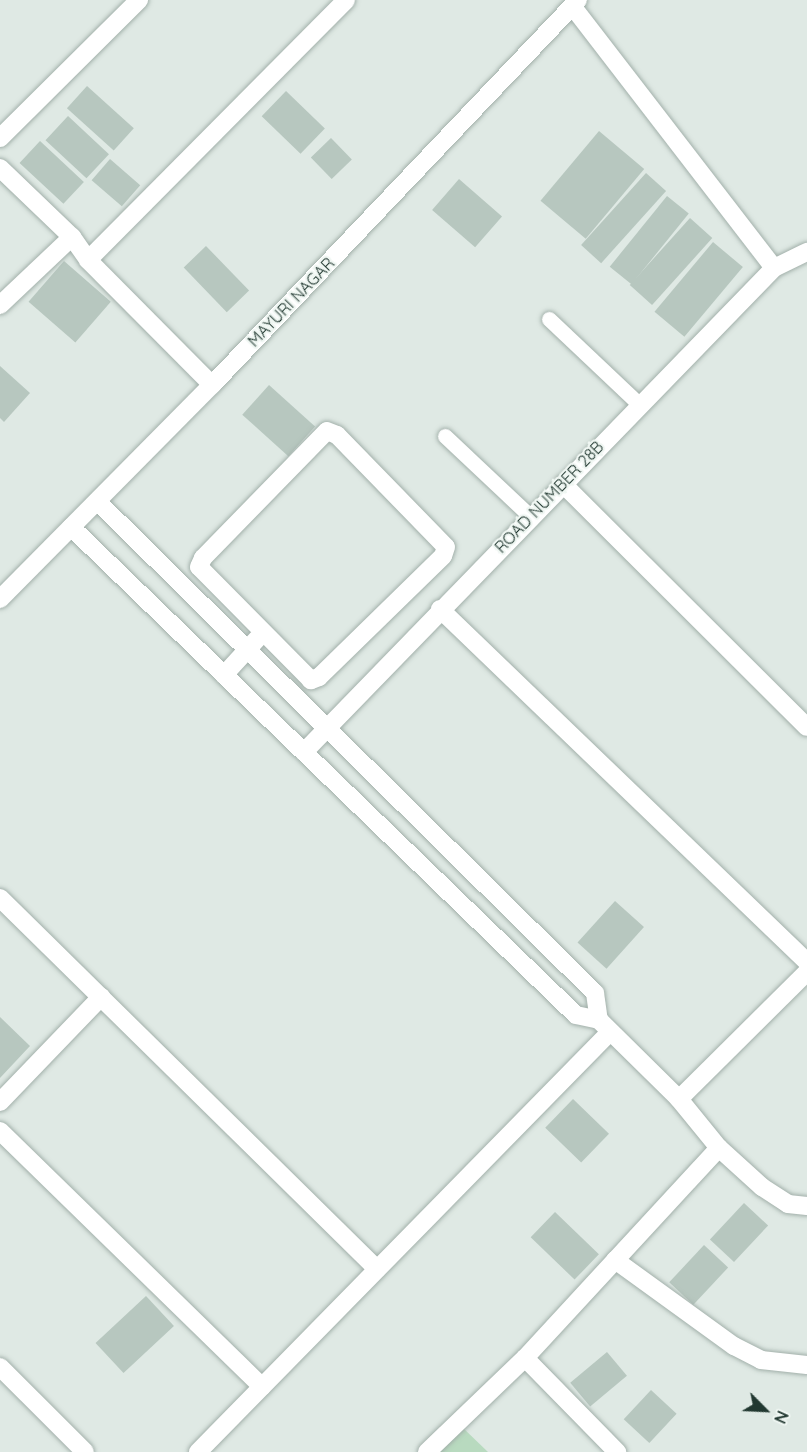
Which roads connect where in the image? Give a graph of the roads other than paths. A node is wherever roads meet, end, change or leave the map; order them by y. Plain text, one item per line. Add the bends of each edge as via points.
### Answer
1 (139, 0) edge
2 (346, 0) edge
3 (576, 4) edge
4 (0, 138) edge
5 (0, 168) edge
6 (72, 237) junction
7 (807, 252) edge
8 (88, 260) junction
9 (774, 268) junction
10 (0, 305) edge
11 (549, 319) dead end
12 (212, 385) junction
13 (639, 404) junction
14 (445, 436) dead end
15 (563, 484) junction
16 (98, 501) junction
17 (530, 516) junction
18 (71, 527) junction
19 (0, 599) edge
20 (440, 609) junction
21 (263, 633) junction
22 (248, 649) junction
23 (224, 675) junction
24 (807, 727) edge
25 (327, 728) junction
26 (304, 752) junction
27 (0, 898) edge
28 (807, 962) edge
29 (807, 972) edge
30 (101, 997) junction
31 (605, 1026) junction
32 (679, 1099) junction
33 (0, 1102) edge
34 (0, 1131) edge
35 (719, 1148) junction
36 (807, 1206) edge
37 (615, 1260) junction
38 (377, 1269) junction
39 (525, 1358) junction
40 (807, 1365) edge
41 (0, 1366) edge
42 (262, 1387) junction
43 (85, 1452) edge
44 (198, 1452) edge
45 (427, 1452) edge
46 (617, 1452) edge

1 - 4 street
2 - 8 street
3 - 9 street
3 - 12 street, MAYURI NAGAR
5 - 6 street
6 - 8 street
6 - 10 street
7 - 9 street, ROAD NUMBER 28B
8 - 12 street
9 - 13 street, ROAD NUMBER 28B
11 - 13 lane
12 - 16 street, MAYURI NAGAR
13 - 15 street, ROAD NUMBER 28B
14 - 17 lane
15 - 17 street, ROAD NUMBER 28B
15 - 24 street
16 - 18 street, MAYURI NAGAR
16 - 22 street
17 - 20 street, ROAD NUMBER 28B
18 - 19 street, MAYURI NAGAR
18 - 23 street
20 - 25 street, ROAD NUMBER 28B
20 - 28 street
21 - 21 street via 203,574 201,562 323,434 331,431 446,547 443,556 315,680
21 - 22 street
22 - 23 street
22 - 25 street
23 - 26 street
25 - 26 street, ROAD NUMBER 28B
25 - 31 street via 595,993
26 - 31 street via 576,1014
27 - 30 street
29 - 32 street
30 - 33 street
30 - 38 street
31 - 32 street
31 - 38 street
32 - 35 street
34 - 42 street
35 - 36 street via 762,1187 788,1204
35 - 37 street
37 - 39 street
37 - 40 street via 734,1346 760,1360
38 - 42 street
39 - 45 street
39 - 46 street
41 - 43 street
42 - 44 street

